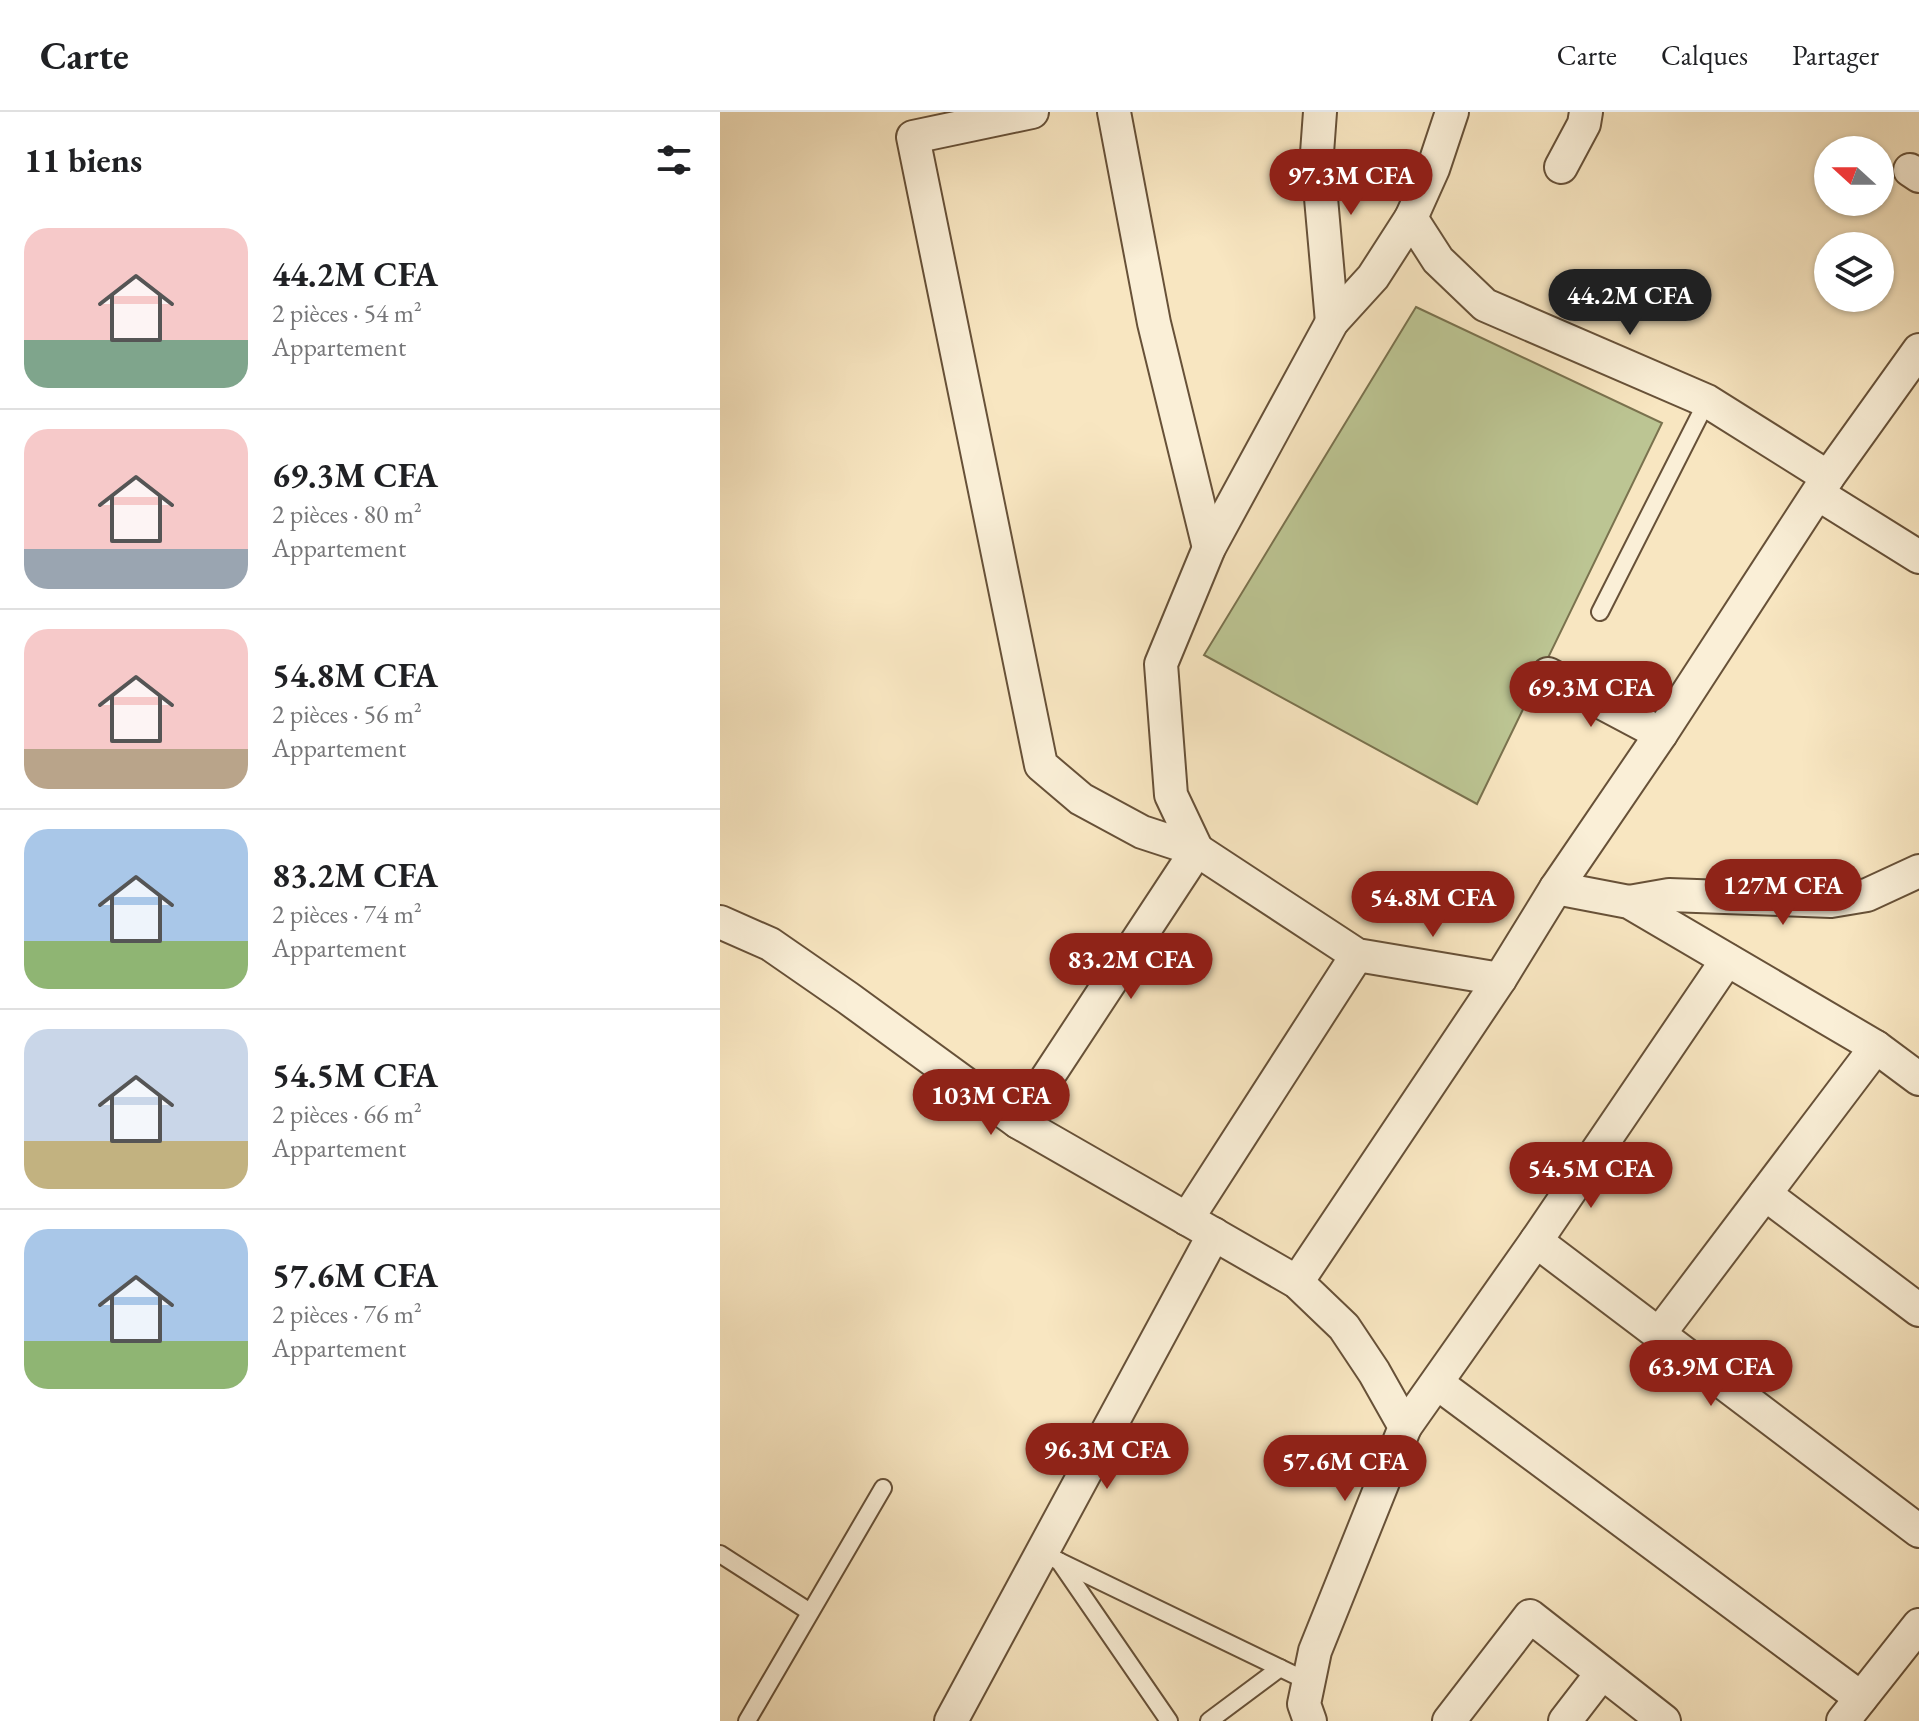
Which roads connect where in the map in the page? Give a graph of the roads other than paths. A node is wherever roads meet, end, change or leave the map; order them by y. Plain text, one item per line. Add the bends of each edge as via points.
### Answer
1 (1032, 112) edge
2 (1114, 112) edge
3 (1320, 112) edge
4 (1452, 112) edge
5 (1586, 112) edge
6 (1561, 167) dead end
7 (1411, 218) junction
8 (1332, 322) junction
9 (1919, 350) edge
10 (1707, 401) junction
11 (1823, 486) junction
12 (1209, 548) junction
13 (1919, 557) edge
14 (1600, 612) dead end
15 (1548, 674) dead end
16 (1661, 734) junction
17 (1197, 850) junction
18 (1919, 871) edge
19 (1556, 888) junction
20 (1629, 902) junction
21 (720, 922) edge
22 (1357, 955) junction
23 (1727, 960) junction
24 (1500, 979) junction
25 (1876, 1047) junction
26 (1919, 1079) edge
27 (1018, 1122) junction
28 (1765, 1194) junction
29 (1200, 1227) junction
30 (1536, 1241) junction
31 (1297, 1282) junction
32 (1919, 1310) edge
33 (1659, 1334) junction
34 (1437, 1383) junction
35 (1405, 1427) junction
36 (883, 1488) dead end
37 (1919, 1531) edge
38 (720, 1554) edge
39 (1050, 1556) junction
40 (810, 1612) junction
41 (1919, 1625) edge
42 (1280, 1668) junction
43 (1602, 1673) junction
44 (1309, 1682) junction
45 (1852, 1710) edge
46 (747, 1721) edge
47 (951, 1721) edge
48 (1169, 1721) edge
49 (1209, 1721) edge
50 (1310, 1721) edge
51 (1449, 1721) edge
52 (1565, 1721) edge
53 (1664, 1721) edge

1 - 17 street via 913,137 1041,765 1081,799 1142,832
2 - 12 street via 1154,323
3 - 8 street via 1317,153
4 - 7 street
5 - 6 street
7 - 8 street via 1373,277
7 - 10 street via 1438,260 1485,305
8 - 12 street
9 - 11 street
10 - 11 street
10 - 14 lane
11 - 13 street
11 - 16 street
12 - 17 street via 1161,664 1171,795
15 - 16 street
16 - 19 street
17 - 22 street
17 - 27 street
18 - 20 street via 1867,895 1831,901 1669,895
19 - 20 street
19 - 24 street
20 - 23 street
21 - 27 street via 770,944
22 - 24 street
22 - 29 street
23 - 25 street
23 - 30 street
24 - 31 street
25 - 26 street
25 - 28 street
27 - 29 street
28 - 32 street
28 - 33 street
29 - 31 street
29 - 39 street
30 - 33 street
30 - 34 street
31 - 35 street via 1344,1327
33 - 37 street
34 - 35 street
34 - 45 street
35 - 44 street via 1315,1651
36 - 40 lane
38 - 40 lane
39 - 42 lane
39 - 47 street
39 - 48 lane
40 - 46 lane
41 - 45 street
42 - 44 lane
42 - 49 lane
43 - 51 street via 1530,1616
43 - 52 street
43 - 53 street
44 - 50 street via 1304,1704

